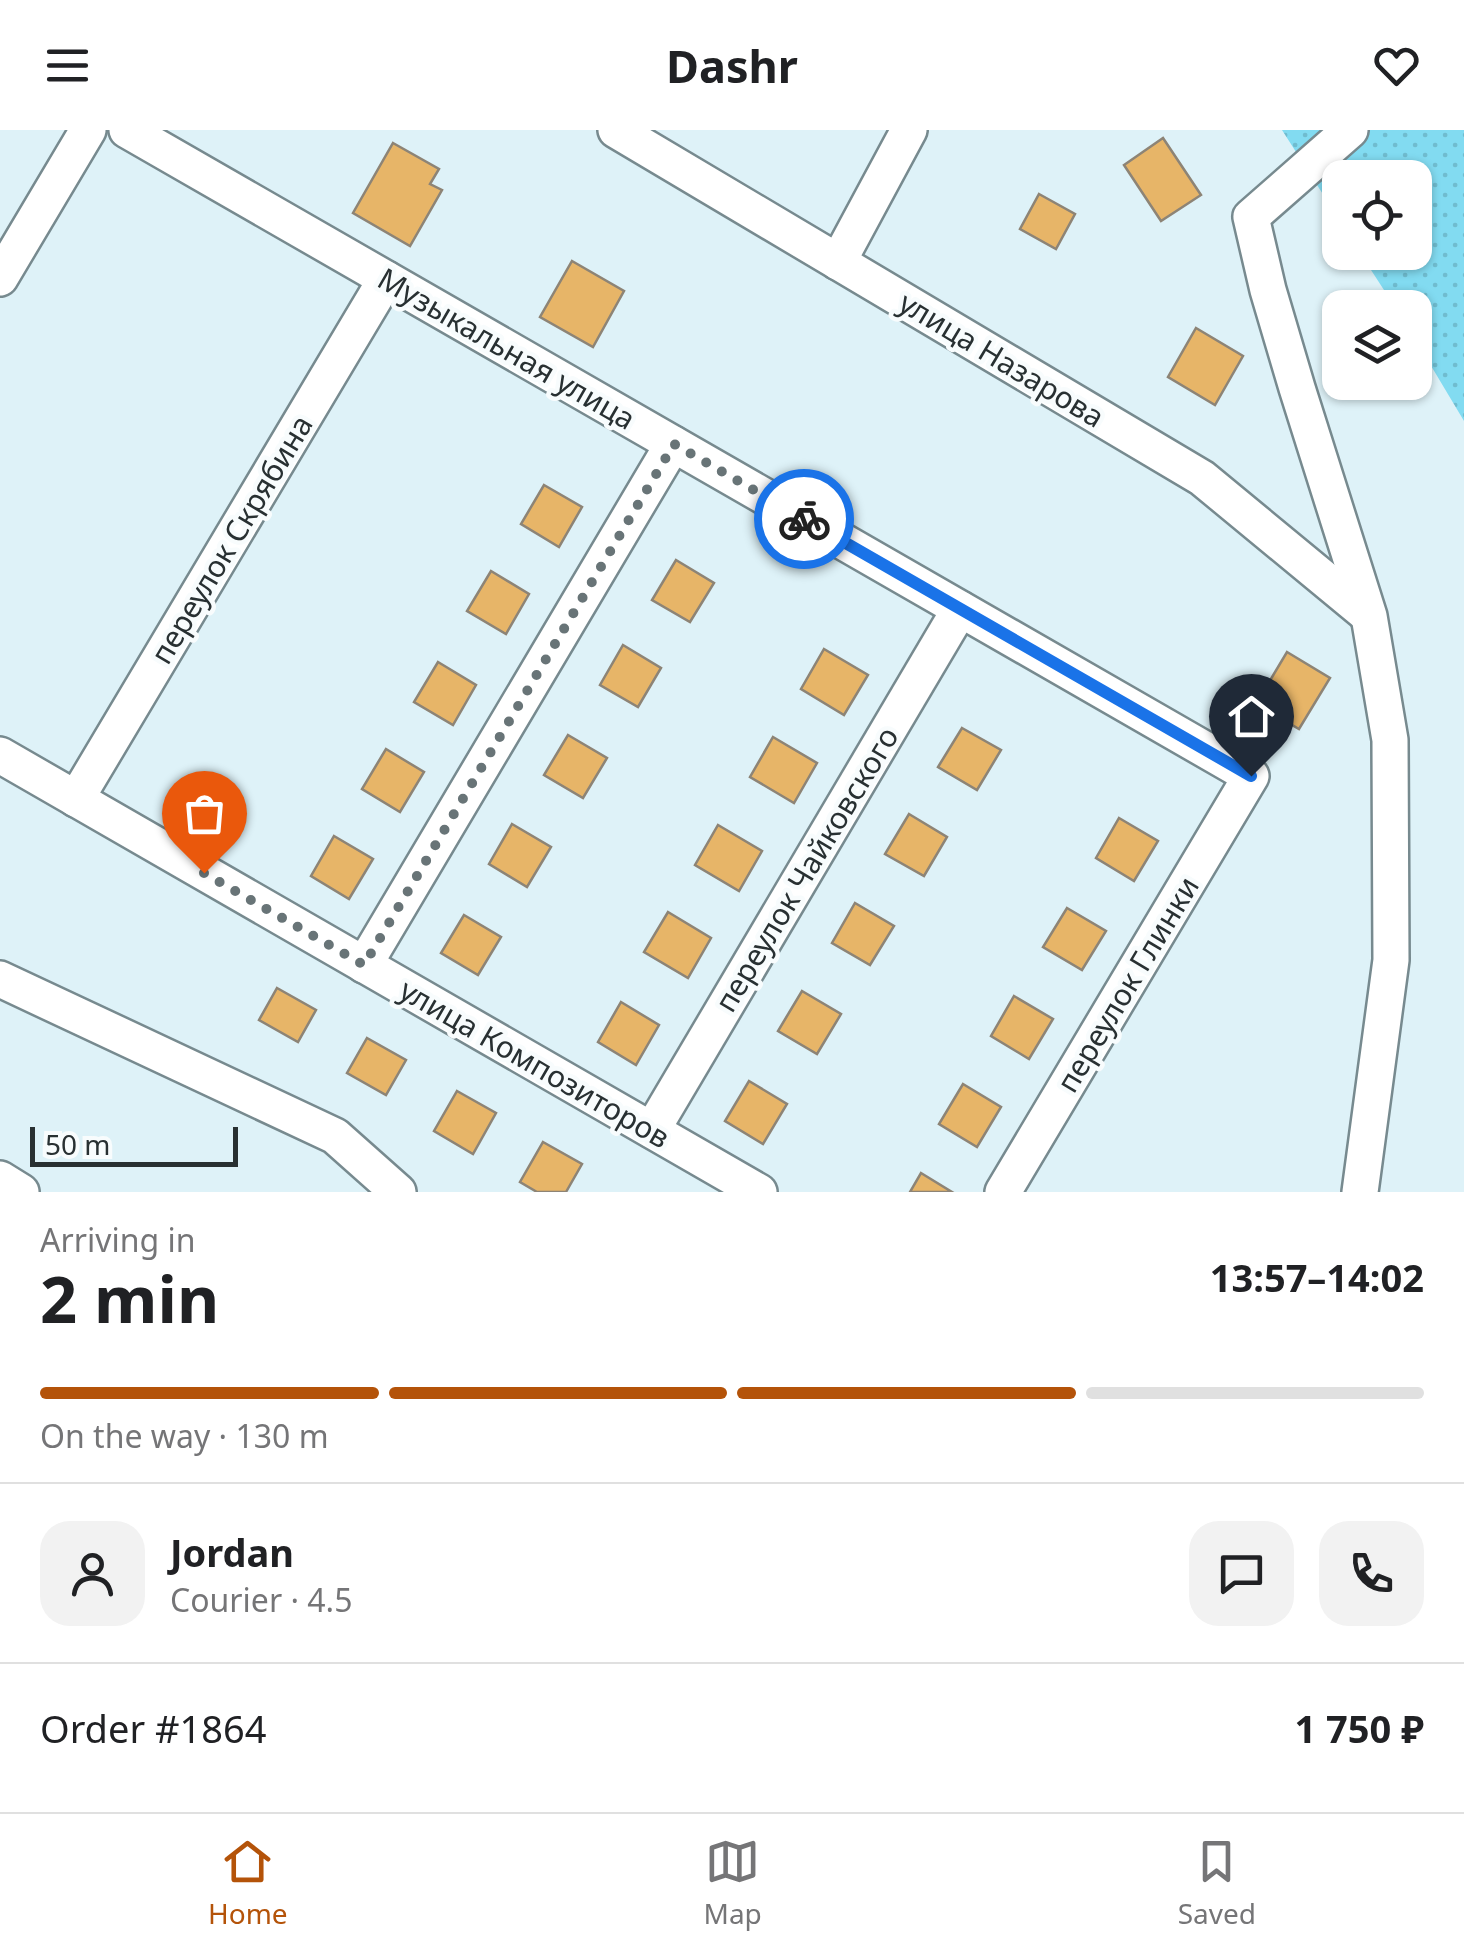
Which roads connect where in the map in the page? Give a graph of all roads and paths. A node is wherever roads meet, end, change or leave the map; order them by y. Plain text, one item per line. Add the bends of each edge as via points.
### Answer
1 (88, 130) edge
2 (127, 130) edge
3 (616, 130) edge
4 (908, 130) edge
5 (1350, 130) edge
6 (838, 262) junction
7 (0, 278) edge
8 (386, 279) junction
9 (674, 444) junction
10 (960, 609) junction
11 (1369, 616) junction
12 (0, 755) edge
13 (1251, 776) joint
14 (76, 799) junction
15 (364, 965) junction
16 (0, 979) edge
17 (652, 1130) junction
18 (0, 1179) edge
19 (21, 1192) edge
20 (398, 1192) edge
21 (758, 1192) edge
22 (1003, 1192) edge
23 (1360, 1192) edge

1 - 7 street
2 - 8 street, Музыкальная улица
3 - 6 street, улица Назарова
4 - 6 street
5 - 11 street via 1251,218 1296,388
6 - 11 street, улица Назарова via 1202,478
8 - 9 street, Музыкальная улица
8 - 14 street, переулок Скрябина
9 - 10 street, Музыкальная улица
9 - 15 street
10 - 13 street, Музыкальная улица
10 - 17 street, переулок Чайковского
11 - 23 street via 1390,740 1391,960
12 - 14 street, улица Композиторов
13 - 22 street, переулок Глинки
14 - 15 street, улица Композиторов
15 - 17 street, улица Композиторов
16 - 20 street via 335,1136
17 - 21 street, улица Композиторов
18 - 19 street

